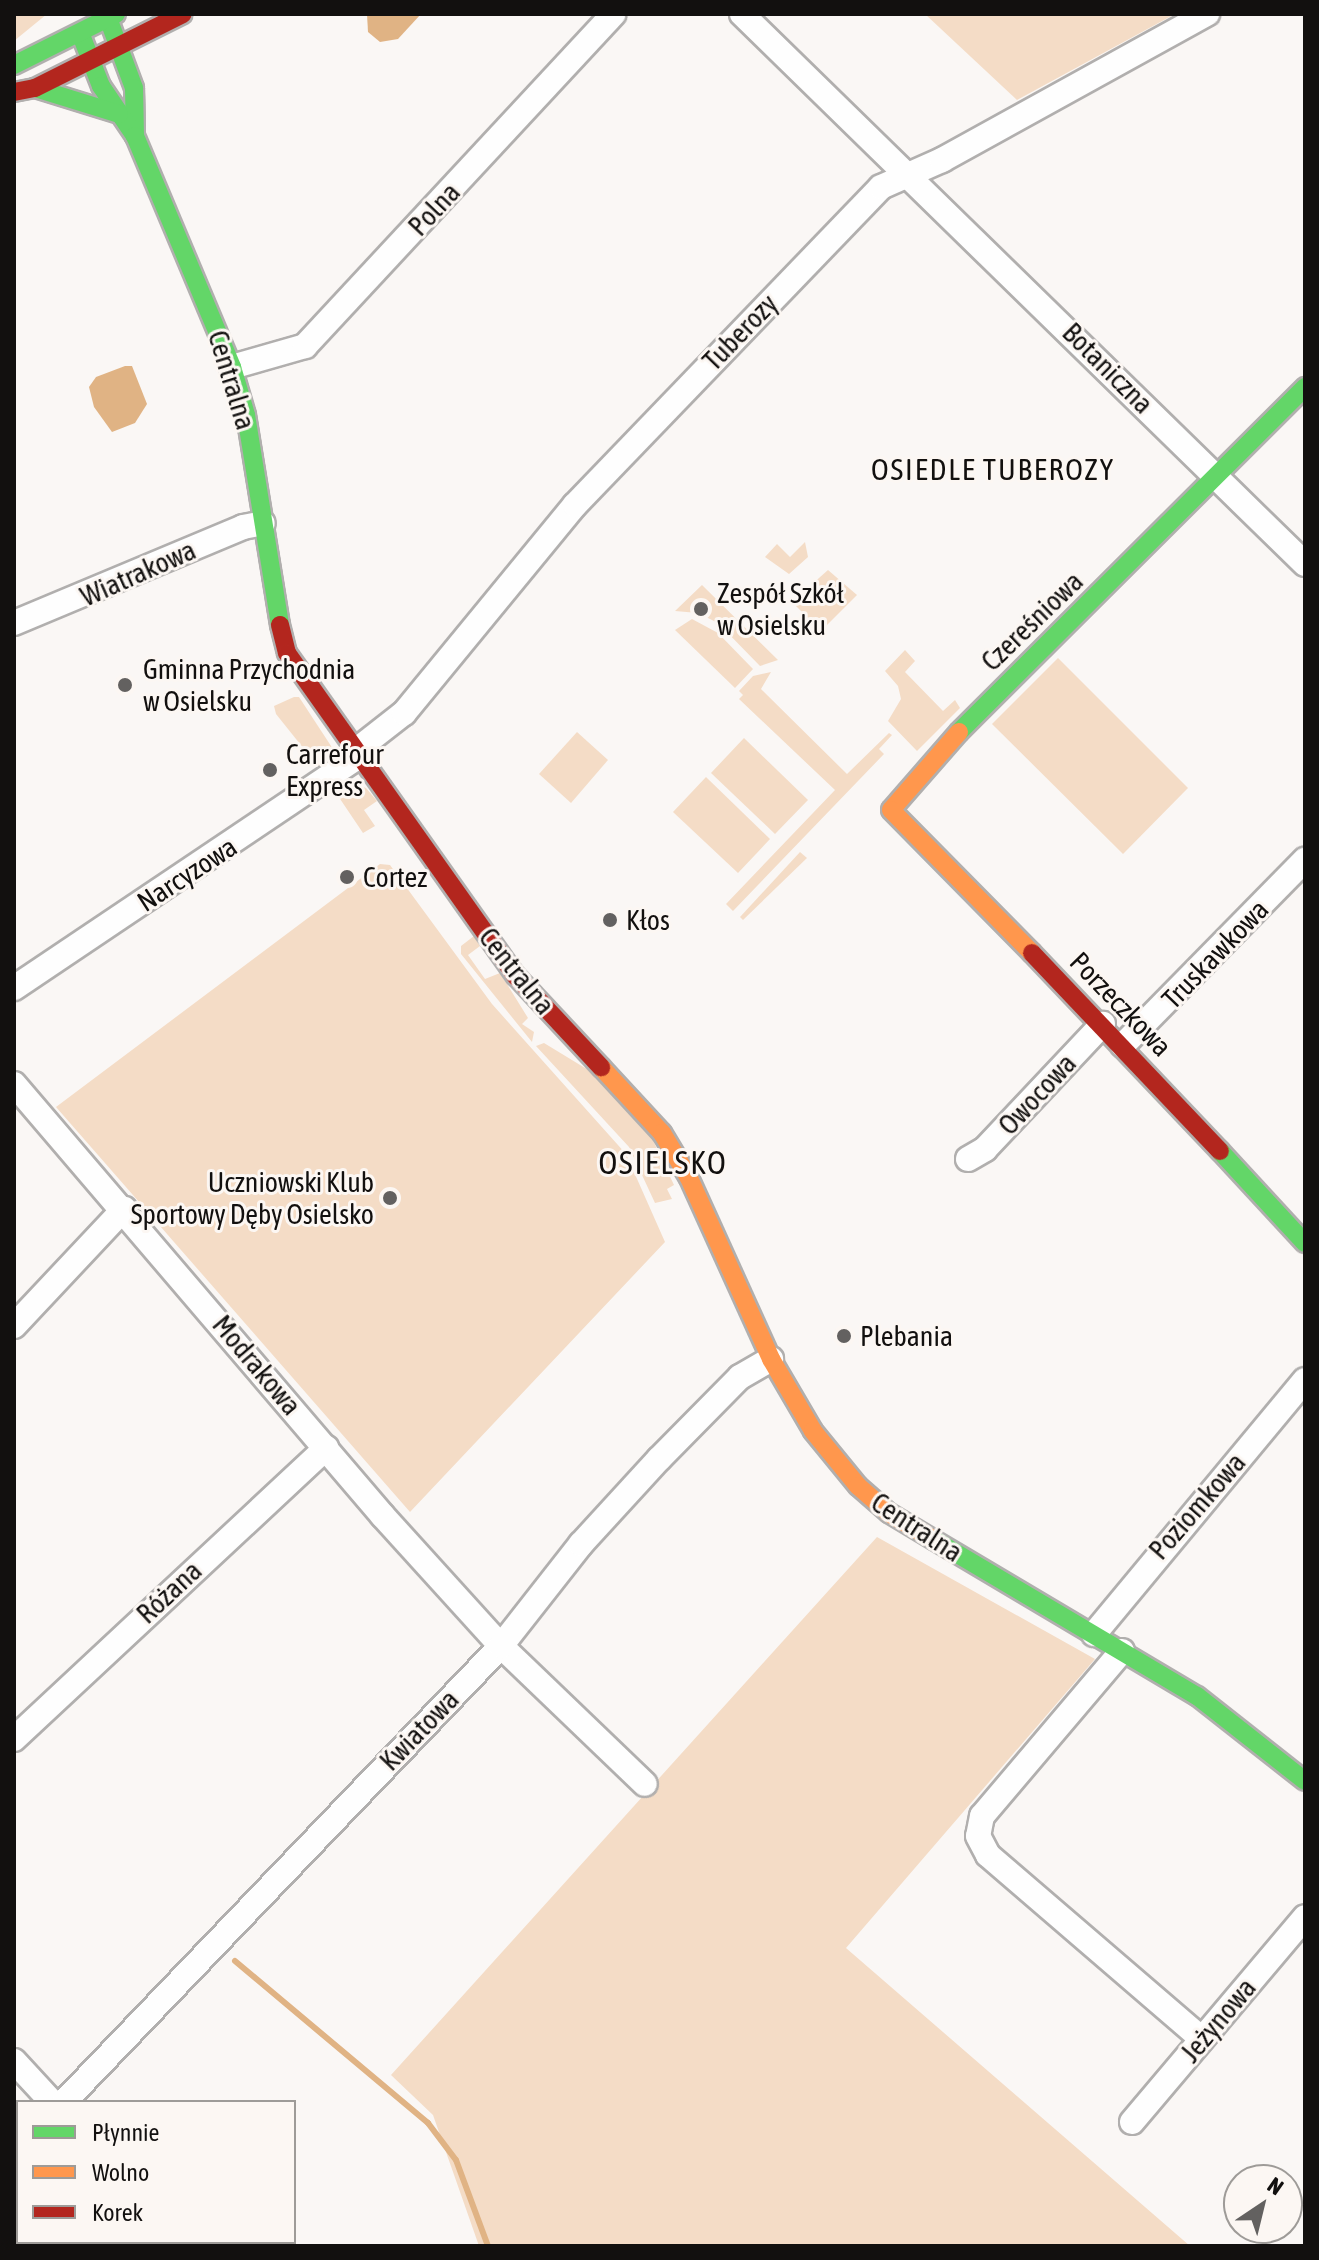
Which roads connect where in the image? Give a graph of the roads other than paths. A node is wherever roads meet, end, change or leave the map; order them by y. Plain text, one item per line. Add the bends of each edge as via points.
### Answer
1 (183, 14) edge
2 (613, 14) edge
3 (742, 14) edge
4 (1207, 14) edge
5 (110, 15) edge
6 (77, 22) edge
7 (119, 46) junction
8 (91, 60) junction
9 (14, 65) edge
10 (35, 88) junction
11 (14, 92) edge
12 (119, 114) junction
13 (135, 136) junction
14 (909, 173) junction
15 (232, 367) junction
16 (1305, 387) edge
17 (1217, 477) junction
18 (263, 523) junction
19 (1305, 564) edge
20 (14, 623) edge
21 (356, 755) junction
22 (891, 810) joint
23 (1305, 860) edge
24 (14, 988) edge
25 (1103, 1024) junction
26 (1123, 1045) junction
27 (14, 1084) edge
28 (968, 1159) dead end
29 (124, 1209) junction
30 (1305, 1243) edge
31 (14, 1326) edge
32 (771, 1359) junction
33 (1305, 1380) edge
34 (326, 1448) junction
35 (1094, 1634) junction
36 (501, 1646) junction
37 (1122, 1651) junction
38 (14, 1739) edge
39 (1305, 1781) edge
40 (645, 1784) dead end
41 (1305, 1917) edge
42 (1202, 2039) junction
43 (14, 2061) edge
44 (50, 2100) edge
45 (66, 2100) edge
46 (1132, 2122) dead end

1 - 7 street
2 - 15 street, Polna via 305,346
3 - 14 street
4 - 14 street, Tuberozy
5 - 6 street
5 - 7 street, Centralna
6 - 8 street, Centralna
6 - 9 street
7 - 8 street
7 - 13 street, Centralna via 134,88
8 - 10 street
8 - 12 street, Centralna
10 - 11 street
10 - 12 street
12 - 13 street, Centralna
13 - 15 street, Centralna
14 - 17 street, Botaniczna
14 - 21 street, Tuberozy via 881,187 566,515 404,713
15 - 18 street, Centralna via 246,415
16 - 17 street, Czereśniowa
17 - 19 street, Botaniczna
17 - 22 street, Czereśniowa via 927,764
18 - 20 street, Wiatrakowa
18 - 21 street, Centralna via 274,610 287,653
21 - 24 street, Narcyzowa
21 - 32 street, Centralna via 516,976 662,1133 689,1178
22 - 25 street, Porzeczkowa
23 - 26 street, Truskawkowa
25 - 26 street, Porzeczkowa
25 - 28 street, Owocowa via 985,1149
26 - 30 street, Porzeczkowa
27 - 29 street, Modrakowa
29 - 31 street
29 - 34 street, Modrakowa
32 - 35 street, Centralna via 813,1431 873,1500
32 - 36 street, Kwiatowa via 732,1385 659,1459 581,1544
33 - 35 street, Poziomkowa
34 - 36 street, Modrakowa
34 - 38 street, Różana
35 - 37 street, Centralna
36 - 40 street, Modrakowa
36 - 45 street, Kwiatowa
37 - 39 street, Centralna via 1197,1696
37 - 42 street via 982,1816 978,1836 988,1855
41 - 42 street, Jeżynowa
42 - 46 street, Jeżynowa
43 - 44 street

